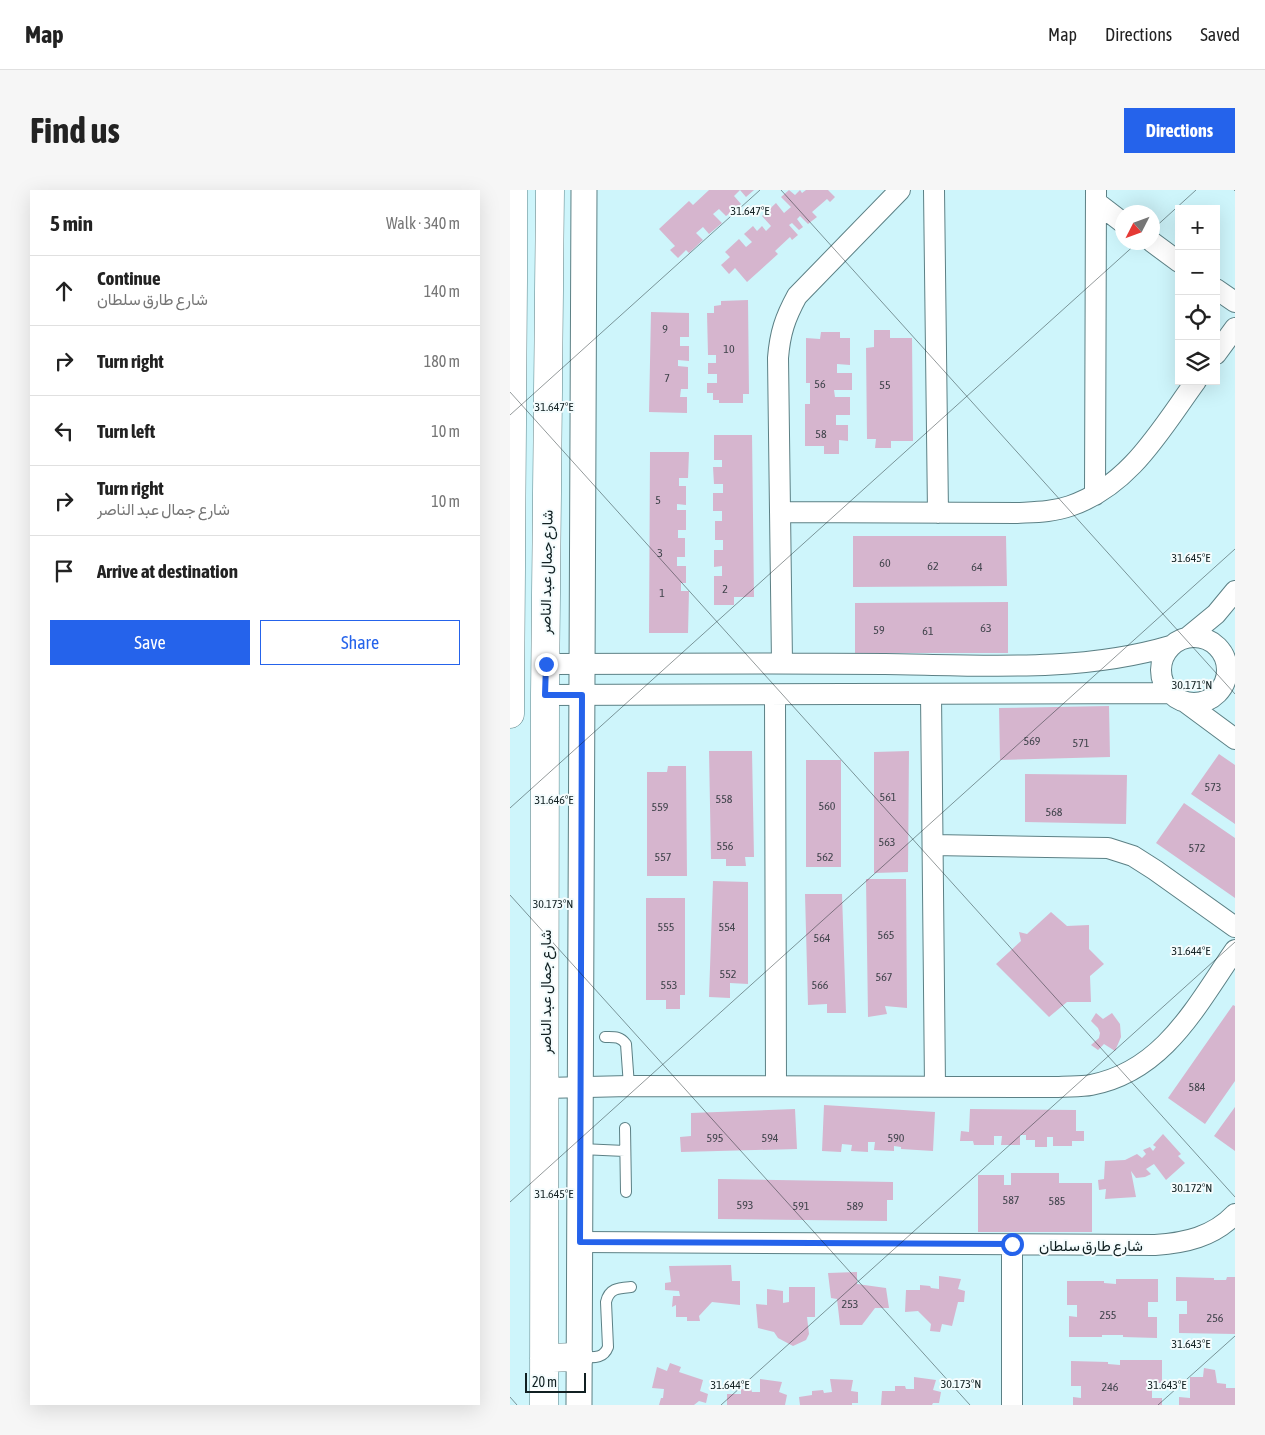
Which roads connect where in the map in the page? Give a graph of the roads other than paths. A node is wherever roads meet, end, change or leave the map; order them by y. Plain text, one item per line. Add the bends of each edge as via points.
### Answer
1 (512, 190) edge
2 (550, 190) edge
3 (584, 190) edge
4 (900, 190) edge
5 (934, 190) edge
6 (1096, 196) edge
7 (1115, 215) edge
8 (1160, 248) edge
9 (1175, 259) edge
10 (512, 281) edge
11 (1220, 292) edge
12 (1235, 302) edge
13 (1235, 328) edge
14 (1220, 349) edge
15 (1193, 385) edge
16 (1095, 495) junction
17 (780, 512) junction
18 (938, 513) junction
19 (1235, 591) edge
20 (1179, 642) junction
21 (1235, 644) edge
22 (1226, 662) junction
23 (782, 663) junction
24 (546, 664) junction
25 (582, 664) junction
26 (931, 694) junction
27 (545, 695) junction
28 (582, 695) junction
29 (775, 695) junction
30 (1228, 696) edge
31 (1177, 698) junction
32 (510, 714) edge
33 (1235, 739) edge
34 (933, 845) junction
35 (1235, 927) edge
36 (1235, 950) edge
37 (605, 1037) dead end
38 (629, 1086) junction
39 (776, 1086) junction
40 (935, 1086) junction
41 (580, 1087) junction
42 (545, 1088) junction
43 (625, 1128) dead end
44 (580, 1149) junction
45 (625, 1151) junction
46 (626, 1192) dead end
47 (1235, 1214) edge
48 (580, 1242) junction
49 (1012, 1244) junction
50 (631, 1287) dead end
51 (579, 1357) junction
52 (544, 1358) junction
53 (544, 1405) edge
54 (579, 1405) edge
55 (1012, 1405) edge

1 - 10 main road
2 - 24 main road, شارع جمال عبد الناصر
3 - 25 street
4 - 17 street via 812,279 786,315 778,358
5 - 18 street
6 - 7 street
6 - 16 street
8 - 9 street
10 - 32 main road
11 - 12 street
13 - 14 street
15 - 16 street via 1131,468
16 - 18 street via 1070,506 1044,512
17 - 18 street
17 - 23 street
19 - 20 street via 1216,614
20 - 22 street via 1198,637 1207,640 1216,645
20 - 23 street via 1123,658 1085,662 1022,665
20 - 31 street via 1162,660 1161,675 1164,685
21 - 22 street
22 - 30 street
23 - 25 street
24 - 25 street
24 - 27 main road, شارع جمال عبد الناصر
25 - 28 street
26 - 29 street
26 - 31 street
26 - 34 street
27 - 28 street
27 - 42 main road, شارع جمال عبد الناصر
28 - 29 street
28 - 41 street
29 - 39 street
30 - 31 street via 1213,697 1195,704
31 - 33 street
34 - 35 street via 1108,848 1133,856
34 - 40 street
36 - 40 street via 1176,1034 1152,1058 1123,1075 1091,1085 1057,1087
37 - 38 lane via 622,1039 626,1044
38 - 39 street
38 - 41 street
39 - 40 street
41 - 42 street
41 - 44 street
42 - 52 main road, شارع جمال عبد الناصر
43 - 45 lane
44 - 45 lane
44 - 48 street
45 - 46 lane
47 - 49 street, شارع طارق سلطان via 1207,1235 1182,1243
48 - 49 street, شارع طارق سلطان
48 - 51 street
49 - 55 street
50 - 51 lane via 617,1288 607,1296 608,1347 605,1352 594,1358
51 - 52 main road
51 - 54 street
52 - 53 main road, شارع جمال عبد الناصر

